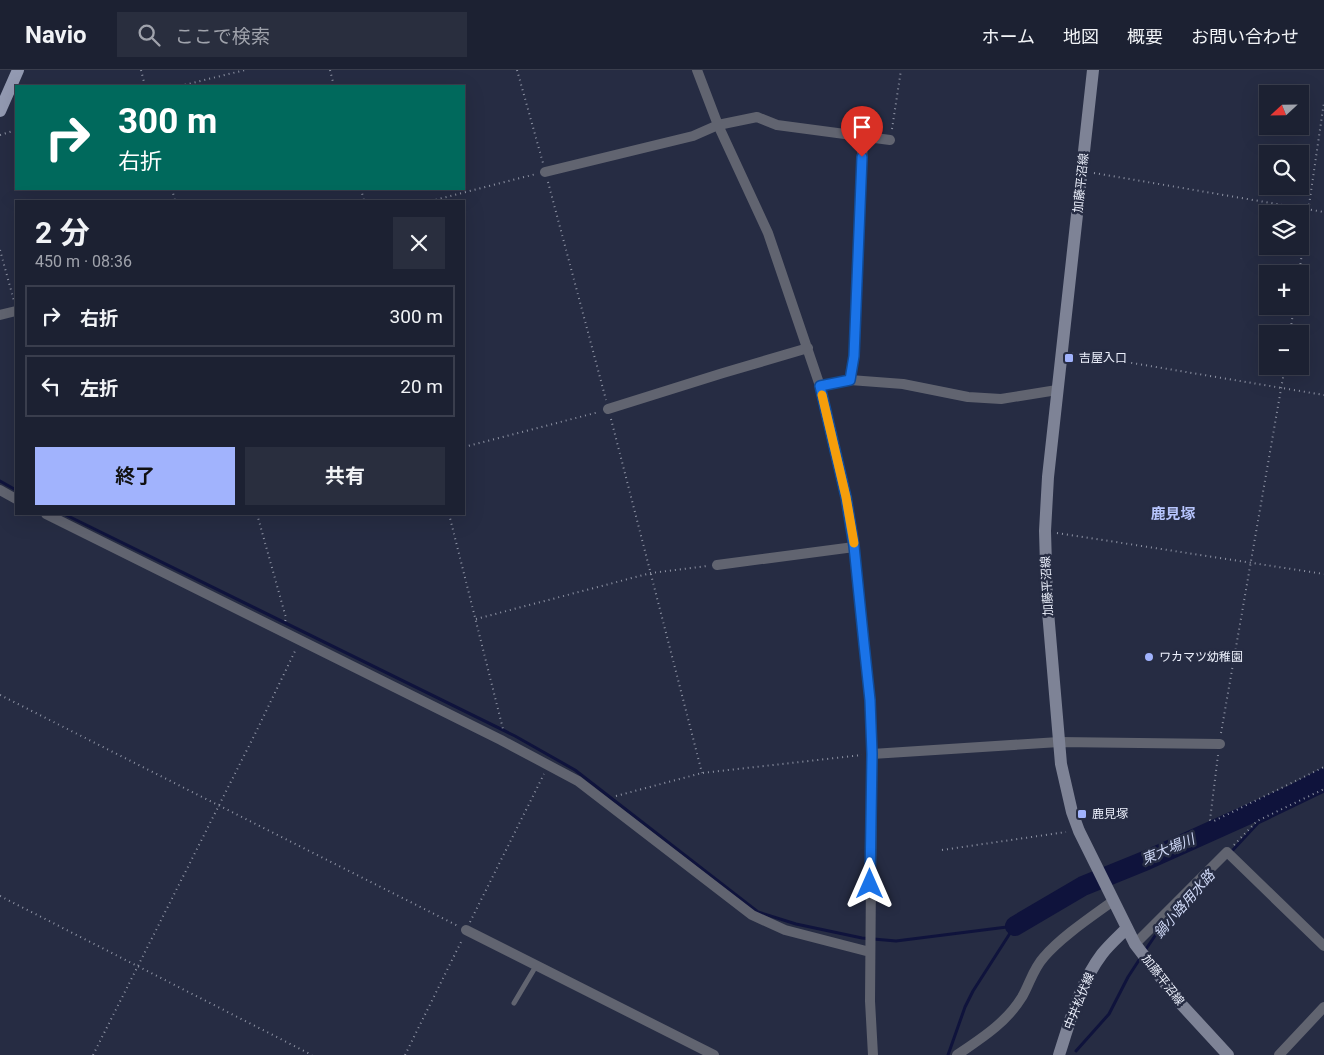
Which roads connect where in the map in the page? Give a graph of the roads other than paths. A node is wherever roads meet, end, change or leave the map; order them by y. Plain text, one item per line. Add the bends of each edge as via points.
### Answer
1 (18, 70) edge
2 (697, 70) edge
3 (1093, 70) edge
4 (0, 111) edge
5 (718, 125) junction
6 (863, 137) junction
7 (890, 140) road end
8 (545, 172) road end
9 (15, 310) edge
10 (0, 315) edge
11 (808, 348) junction
12 (850, 380) junction
13 (820, 386) junction
14 (1058, 390) junction
15 (608, 409) road end
16 (0, 490) edge
17 (15, 498) edge
18 (48, 515) edge
19 (854, 546) junction
20 (717, 565) road end
21 (1059, 742) junction
22 (1220, 744) road end
23 (872, 754) junction
24 (1113, 901) junction
25 (1126, 929) junction
26 (466, 930) road end
27 (1135, 944) junction
28 (1324, 946) edge
29 (870, 952) junction
30 (536, 966) junction
31 (514, 1003) dead end
32 (1324, 1007) edge
33 (714, 1055) edge
34 (872, 1055) edge
35 (957, 1055) edge
36 (1059, 1055) edge
37 (1228, 1055) edge
38 (1279, 1055) edge

1 - 4 main road
2 - 5 street
3 - 14 main road, 加藤平沼線
5 - 6 street via 757,117 777,125
5 - 8 street via 693,136
5 - 11 street via 768,233
6 - 7 street
6 - 12 street via 854,356
9 - 10 street
11 - 13 street
11 - 15 street
12 - 13 street
12 - 14 street via 904,384 1001,399
13 - 19 street
14 - 21 main road, 加藤平沼線 via 1045,531 1047,600
16 - 17 street
18 - 29 street via 578,781 752,915 785,930
19 - 20 street
19 - 23 street via 870,700
21 - 22 street
21 - 23 street
21 - 24 main road, 加藤平沼線 via 1072,812
23 - 29 street
24 - 25 main road, 加藤平沼線
24 - 35 street via 1045,955 1034,968 1008,1018
25 - 27 main road, 加藤平沼線
25 - 36 main road, 中井松伏線 via 1092,970
26 - 30 street
27 - 28 street via 1227,852
27 - 37 main road, 加藤平沼線 via 1181,1004
29 - 34 street
30 - 31 lane
30 - 33 street
32 - 38 street

